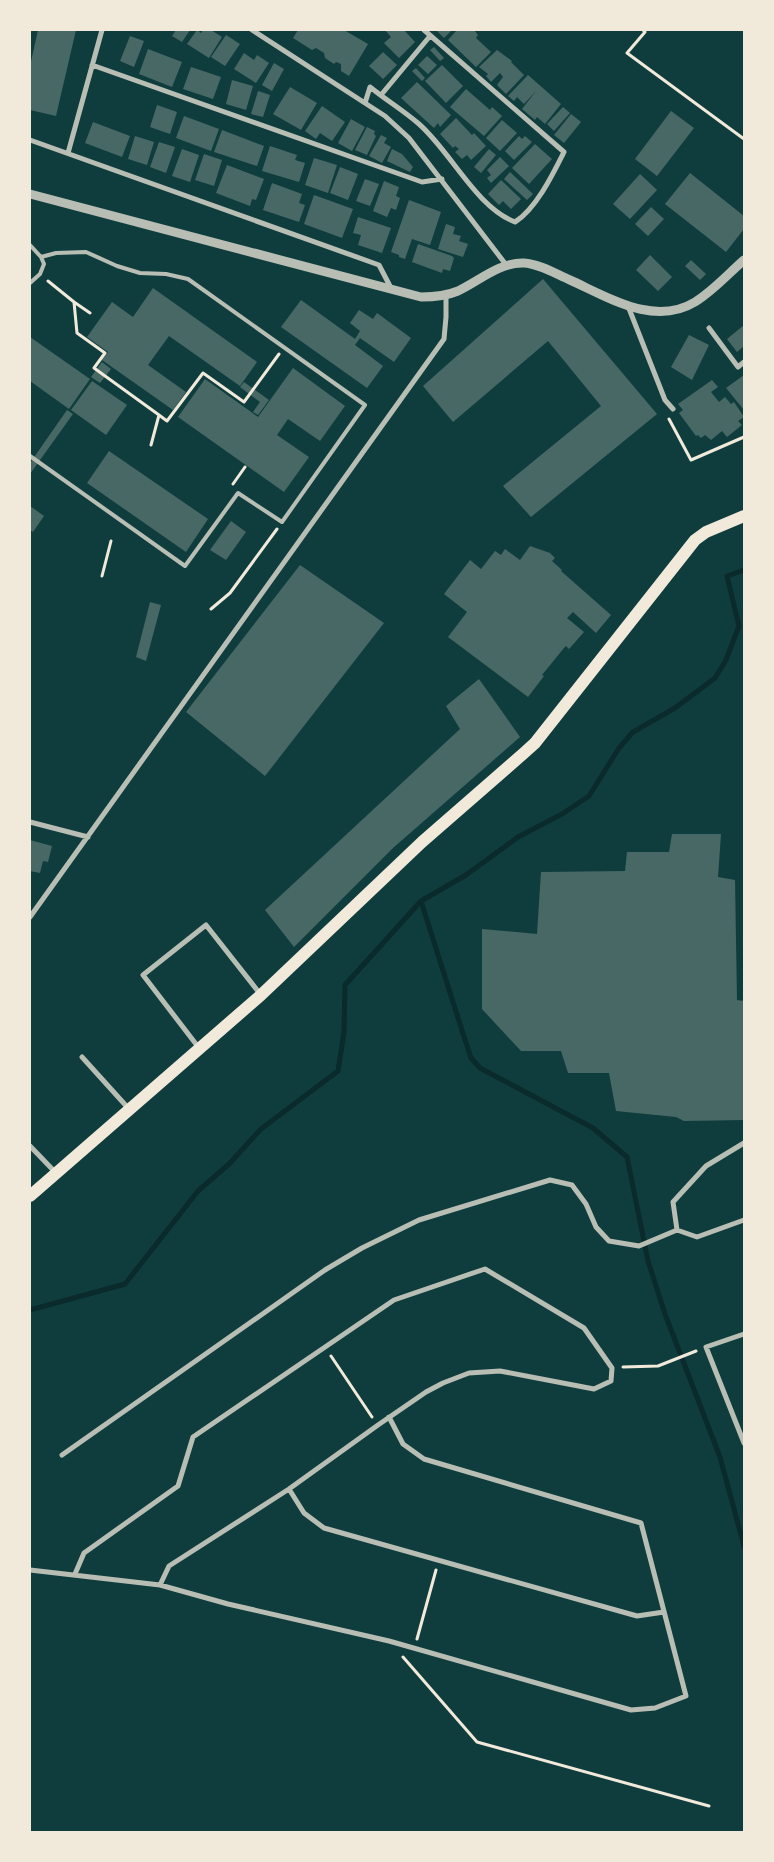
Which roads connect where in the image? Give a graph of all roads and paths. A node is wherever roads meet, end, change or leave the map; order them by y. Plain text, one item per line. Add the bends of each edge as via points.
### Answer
1 (102, 30) edge
2 (252, 30) edge
3 (424, 30) edge
4 (643, 30) edge
5 (430, 36) junction
6 (92, 65) junction
7 (380, 95) junction
8 (365, 103) junction
9 (30, 140) edge
10 (744, 140) edge
11 (68, 153) junction
12 (442, 179) junction
13 (30, 194) edge
14 (30, 245) edge
15 (41, 257) junction
16 (744, 260) edge
17 (507, 266) junction
18 (40, 274) junction
19 (30, 283) edge
20 (392, 290) junction
21 (446, 295) junction
22 (74, 302) junction
23 (628, 306) junction
24 (90, 313) dead end
25 (710, 328) dead end
26 (284, 347) junction
27 (744, 362) edge
28 (673, 409) dead end
29 (159, 415) junction
30 (151, 445) dead end
31 (30, 456) edge
32 (245, 467) dead end
33 (232, 484) dead end
34 (744, 516) edge
35 (278, 528) dead end
36 (111, 541) dead end
37 (102, 576) dead end
38 (211, 609) dead end
39 (30, 822) edge
40 (88, 837) junction
41 (30, 917) edge
42 (261, 995) junction
43 (199, 1048) junction
44 (82, 1056) dead end
45 (129, 1109) junction
46 (744, 1143) edge
47 (30, 1146) edge
48 (57, 1174) junction
49 (30, 1196) edge
50 (744, 1220) edge
51 (677, 1230) junction
52 (744, 1334) edge
53 (324, 1347) junction
54 (693, 1352) dead end
55 (612, 1368) junction
56 (389, 1417) junction
57 (378, 1425) junction
58 (743, 1439) edge
59 (62, 1455) dead end
60 (289, 1489) junction
61 (439, 1560) junction
62 (30, 1570) edge
63 (75, 1574) junction
64 (160, 1585) junction
65 (664, 1612) junction
66 (389, 1641) junction
67 (415, 1649) junction
68 (709, 1806) dead end

1 - 6 street
2 - 8 street
3 - 5 street
4 - 10 path via 645,32 627,53
5 - 7 street
5 - 7 street via 564,152 552,177 524,217 515,222 503,217 420,125
6 - 11 street
6 - 12 street via 422,182
7 - 8 street via 370,87
8 - 12 street via 409,138
9 - 11 street
11 - 20 street via 379,265
12 - 17 street
13 - 20 street
14 - 15 lane
15 - 18 lane via 44,264
15 - 26 lane via 86,252 140,273 188,279
16 - 23 street via 710,292 688,306 660,313
17 - 21 street
17 - 23 street via 523,263 540,266
18 - 19 lane
18 - 22 path
20 - 21 street via 421,297
21 - 40 street via 444,339
22 - 24 path
22 - 29 path via 77,333 105,353 94,368
23 - 28 street via 664,400
25 - 27 street via 738,367
26 - 29 path via 244,402 203,374 167,421
26 - 31 lane via 365,405 282,522 238,493 186,566
29 - 30 path
32 - 33 path
34 - 42 main road via 695,540 535,743 417,847
35 - 38 path via 230,593
36 - 37 path
39 - 40 street
40 - 41 street
42 - 43 main road
42 - 43 street via 206,925 143,975
43 - 45 main road
44 - 45 street
45 - 48 main road
46 - 51 street via 706,1166 673,1202
47 - 48 street
48 - 49 main road
50 - 51 street via 697,1237
51 - 59 street via 639,1246 609,1241 596,1227 586,1204 572,1185 550,1180 419,1220 325,1270
52 - 58 street via 706,1348
53 - 55 street via 394,1300 485,1270 584,1328
53 - 57 path
53 - 63 street via 193,1437 178,1486 84,1554
54 - 55 path via 658,1366
55 - 56 street via 611,1381 594,1389 500,1371 468,1374 426,1392
56 - 57 street
56 - 65 street via 403,1444 424,1459 641,1523
57 - 60 street
60 - 61 street via 304,1513 324,1528
60 - 64 street via 169,1566
61 - 65 street via 637,1616
61 - 67 path
62 - 63 street
63 - 64 street
64 - 66 street
65 - 67 street via 686,1696 655,1708 631,1710
66 - 67 street
66 - 68 path via 477,1742

